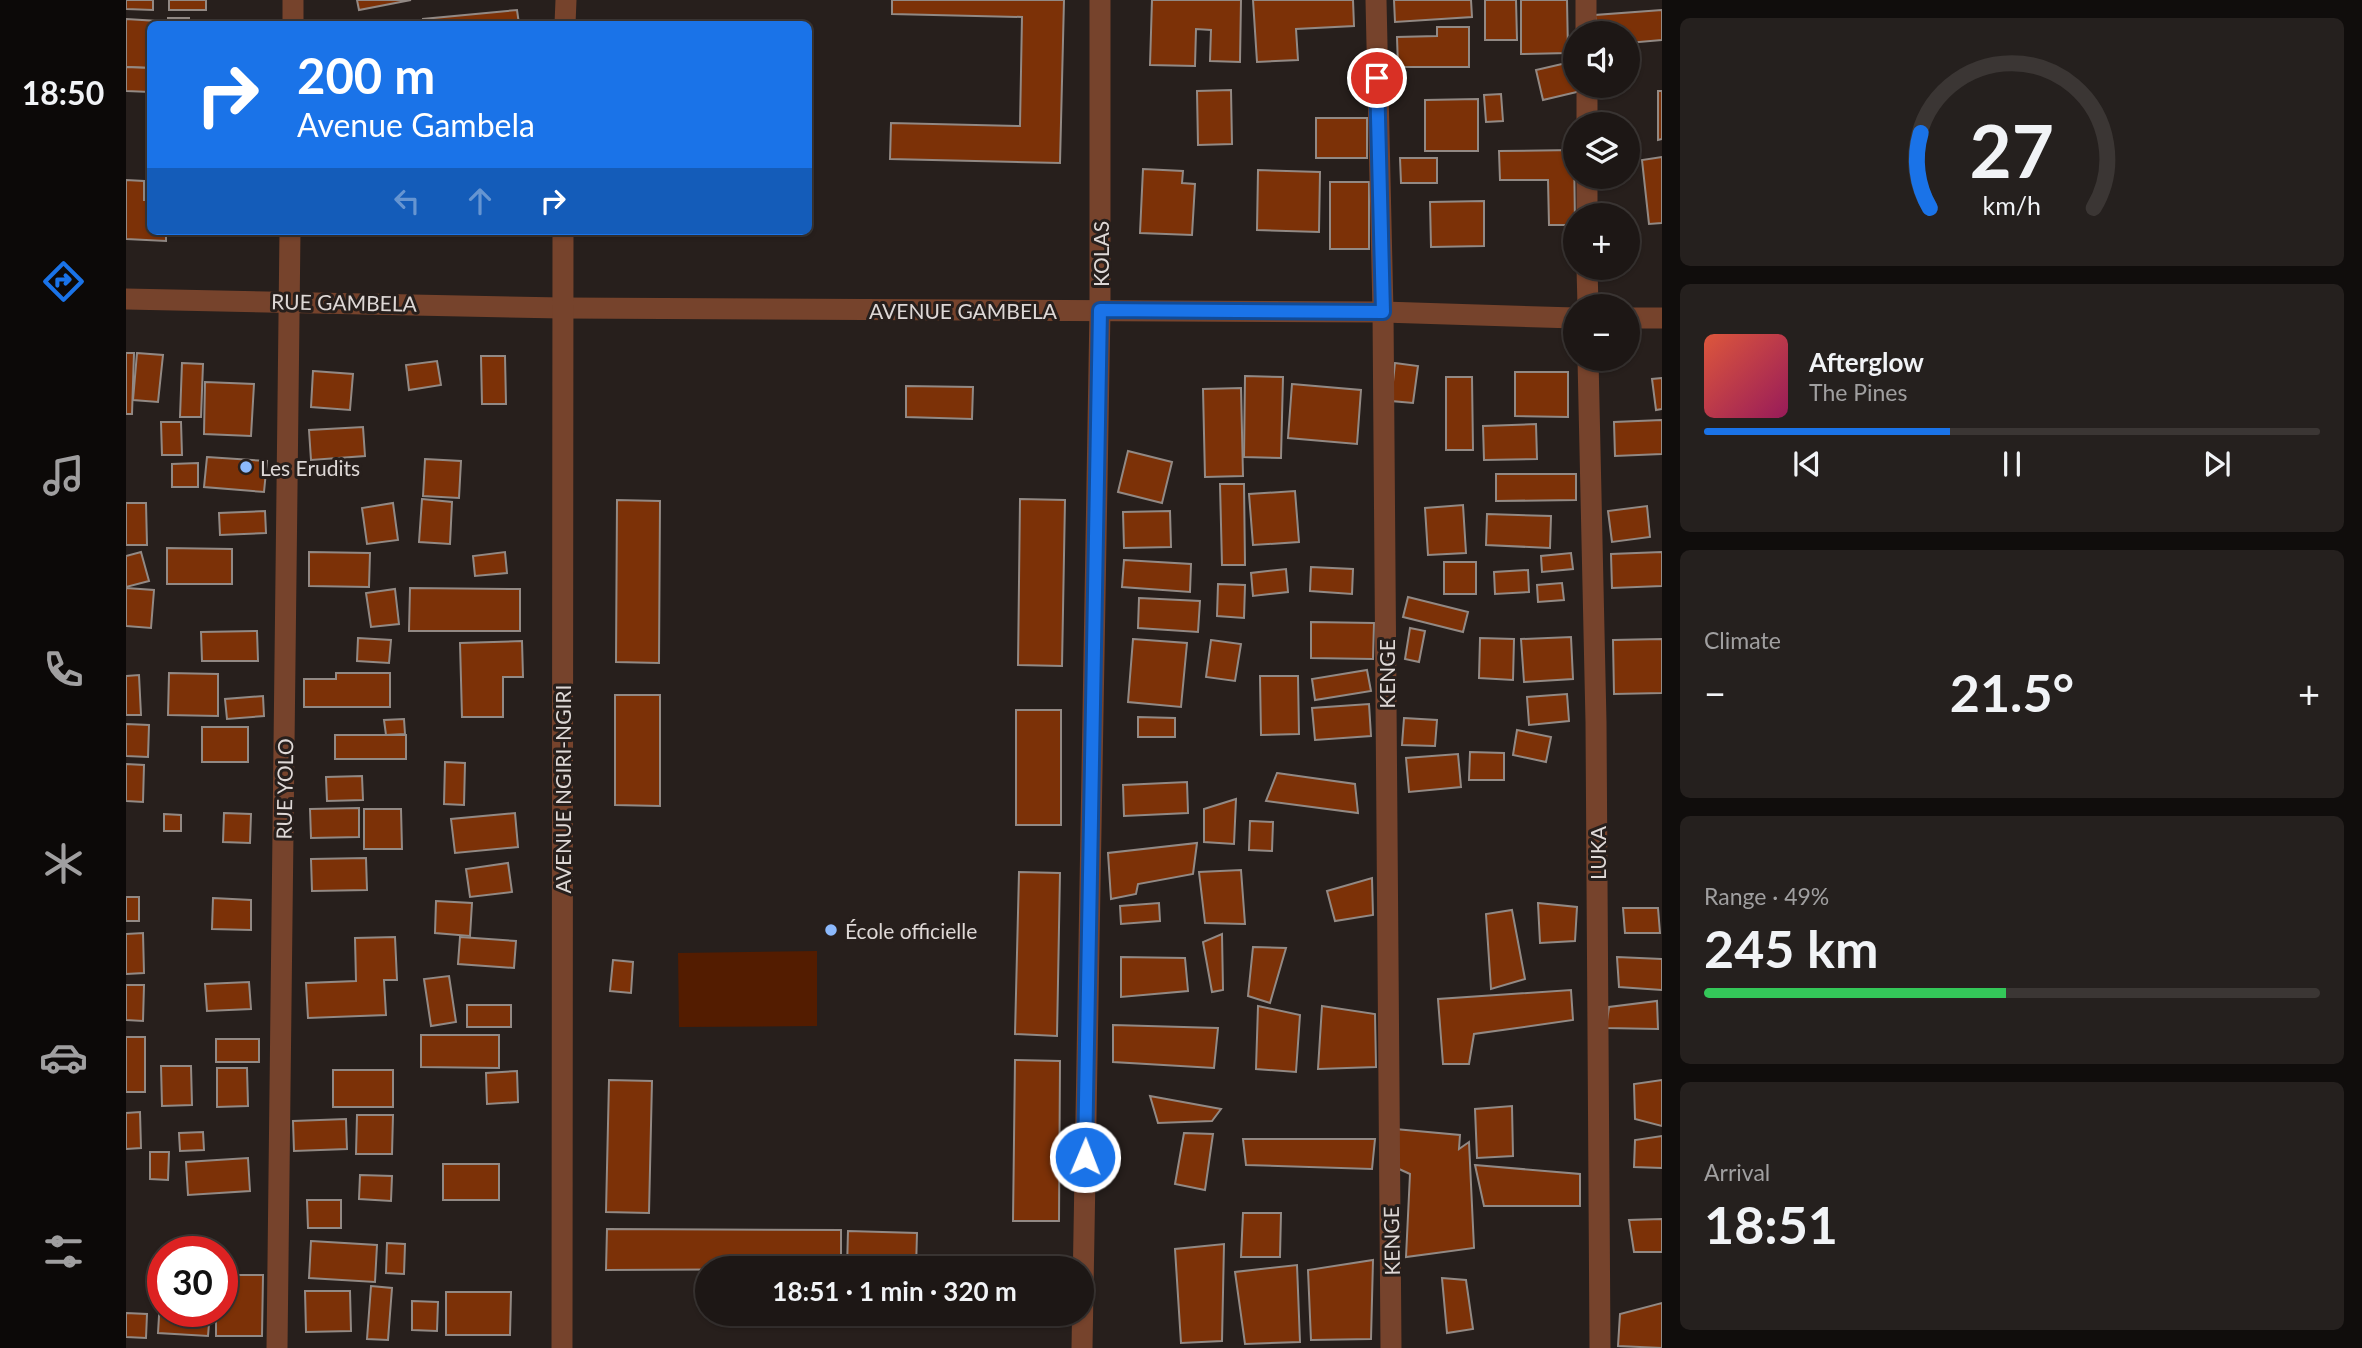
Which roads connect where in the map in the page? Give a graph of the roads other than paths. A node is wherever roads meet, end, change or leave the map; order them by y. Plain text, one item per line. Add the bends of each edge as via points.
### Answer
1 (293, 0) edge
2 (566, 0) edge
3 (1100, 0) edge
4 (1376, 0) edge
5 (1586, 0) edge
6 (293, 21) edge
7 (565, 21) edge
8 (1587, 21) edge
9 (290, 235) edge
10 (563, 235) edge
11 (126, 299) edge
12 (289, 300) junction
13 (562, 308) junction
14 (1100, 310) junction
15 (1383, 312) junction
16 (1563, 318) edge
17 (1640, 318) edge
18 (1662, 318) edge
19 (1588, 371) edge
20 (277, 1348) edge
21 (562, 1348) edge
22 (1082, 1348) edge
23 (1391, 1348) edge
24 (1600, 1348) edge

1 - 6 street
2 - 7 street
3 - 14 street, KOLAS
4 - 15 street, KENGE
5 - 8 street
9 - 12 street, RUE YOLO
10 - 13 street, AVENUE NGIRI-NGIRI
11 - 12 street, RUE GAMBELA
12 - 13 street, RUE GAMBELA
12 - 20 street, RUE YOLO
13 - 14 street, AVENUE GAMBELA
13 - 21 street, AVENUE NGIRI-NGIRI
14 - 15 street, AVENUE GAMBELA
14 - 22 street, KOLAS
15 - 16 street, AVENUE GAMBELA
15 - 23 street, KENGE
17 - 18 street
19 - 24 street, LUKA via 1596,722

